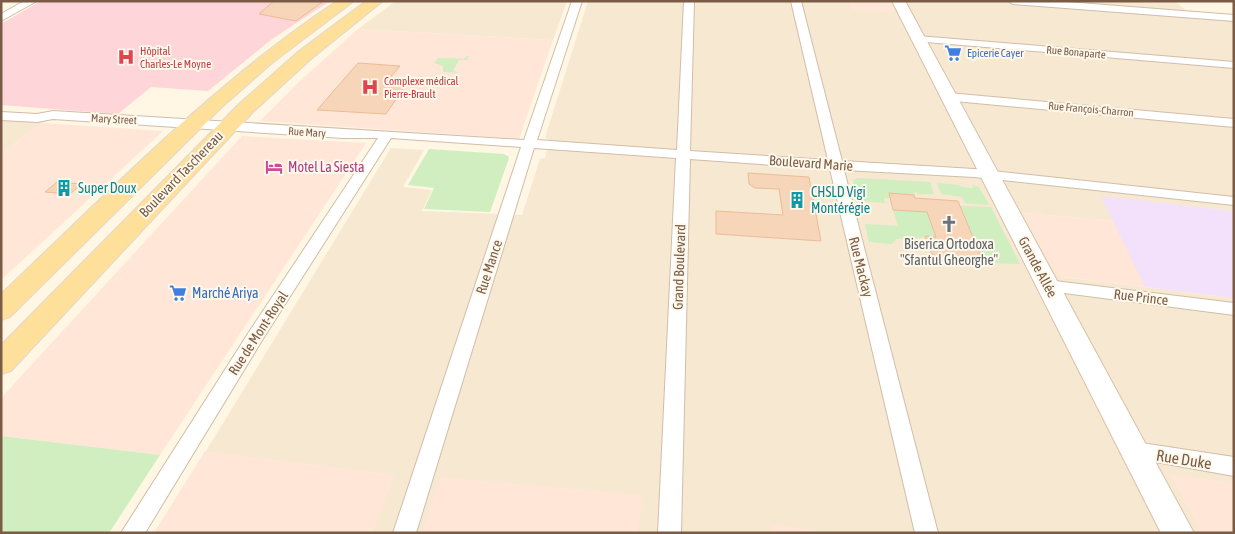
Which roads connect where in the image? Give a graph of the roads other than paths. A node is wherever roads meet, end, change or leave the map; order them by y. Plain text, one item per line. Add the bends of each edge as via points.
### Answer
1 (32, 1) edge
2 (348, 1) edge
3 (376, 1) edge
4 (577, 1) edge
5 (689, 1) edge
6 (796, 1) edge
7 (898, 1) edge
8 (1013, 1) edge
9 (1, 18) edge
10 (1234, 18) edge
11 (918, 39) junction
12 (1234, 65) edge
13 (948, 97) junction
14 (1, 116) edge
15 (1234, 122) edge
16 (193, 124) junction
17 (227, 127) junction
18 (387, 134) junction
19 (528, 144) junction
20 (683, 154) junction
21 (836, 165) junction
22 (989, 175) junction
23 (1234, 201) edge
24 (1047, 286) junction
25 (1234, 309) edge
26 (1, 310) edge
27 (1, 363) edge
28 (1135, 452) junction
29 (1234, 467) edge
30 (132, 533) edge
31 (404, 533) edge
32 (669, 533) edge
33 (927, 533) edge
34 (1178, 533) edge

1 - 9 street
2 - 16 main road, Boulevard Taschereau via 269,58
3 - 17 main road, Boulevard Taschereau via 305,55
4 - 19 street, Rue Mance
5 - 20 street, Grand Boulevard
6 - 21 street, Rue Mackay
7 - 11 main road, Grande Allée
8 - 10 street
11 - 12 street, Rue Bonaparte
11 - 13 main road, Grande Allée
13 - 15 street, Rue François-Charron
13 - 22 main road, Grande Allée
14 - 16 street, Mary Street via 37,118 53,115
16 - 17 street, Mary Street
16 - 26 main road, Boulevard Taschereau
17 - 18 street, Rue Mary
17 - 27 main road, Boulevard Taschereau
18 - 19 street, Boulevard Marie
18 - 30 street, Rue de Mont-Royal
19 - 20 street, Boulevard Marie
19 - 31 street, Rue Mance
20 - 21 street, Boulevard Marie
20 - 32 street, Grand Boulevard
21 - 22 street, Boulevard Marie
21 - 33 street, Rue Mackay
22 - 23 street, Boulevard Marie
22 - 24 main road, Grande Allée
24 - 25 street, Rue Prince
24 - 28 main road, Grande Allée
28 - 29 street, Rue Duke
28 - 34 main road, Grande Allée

